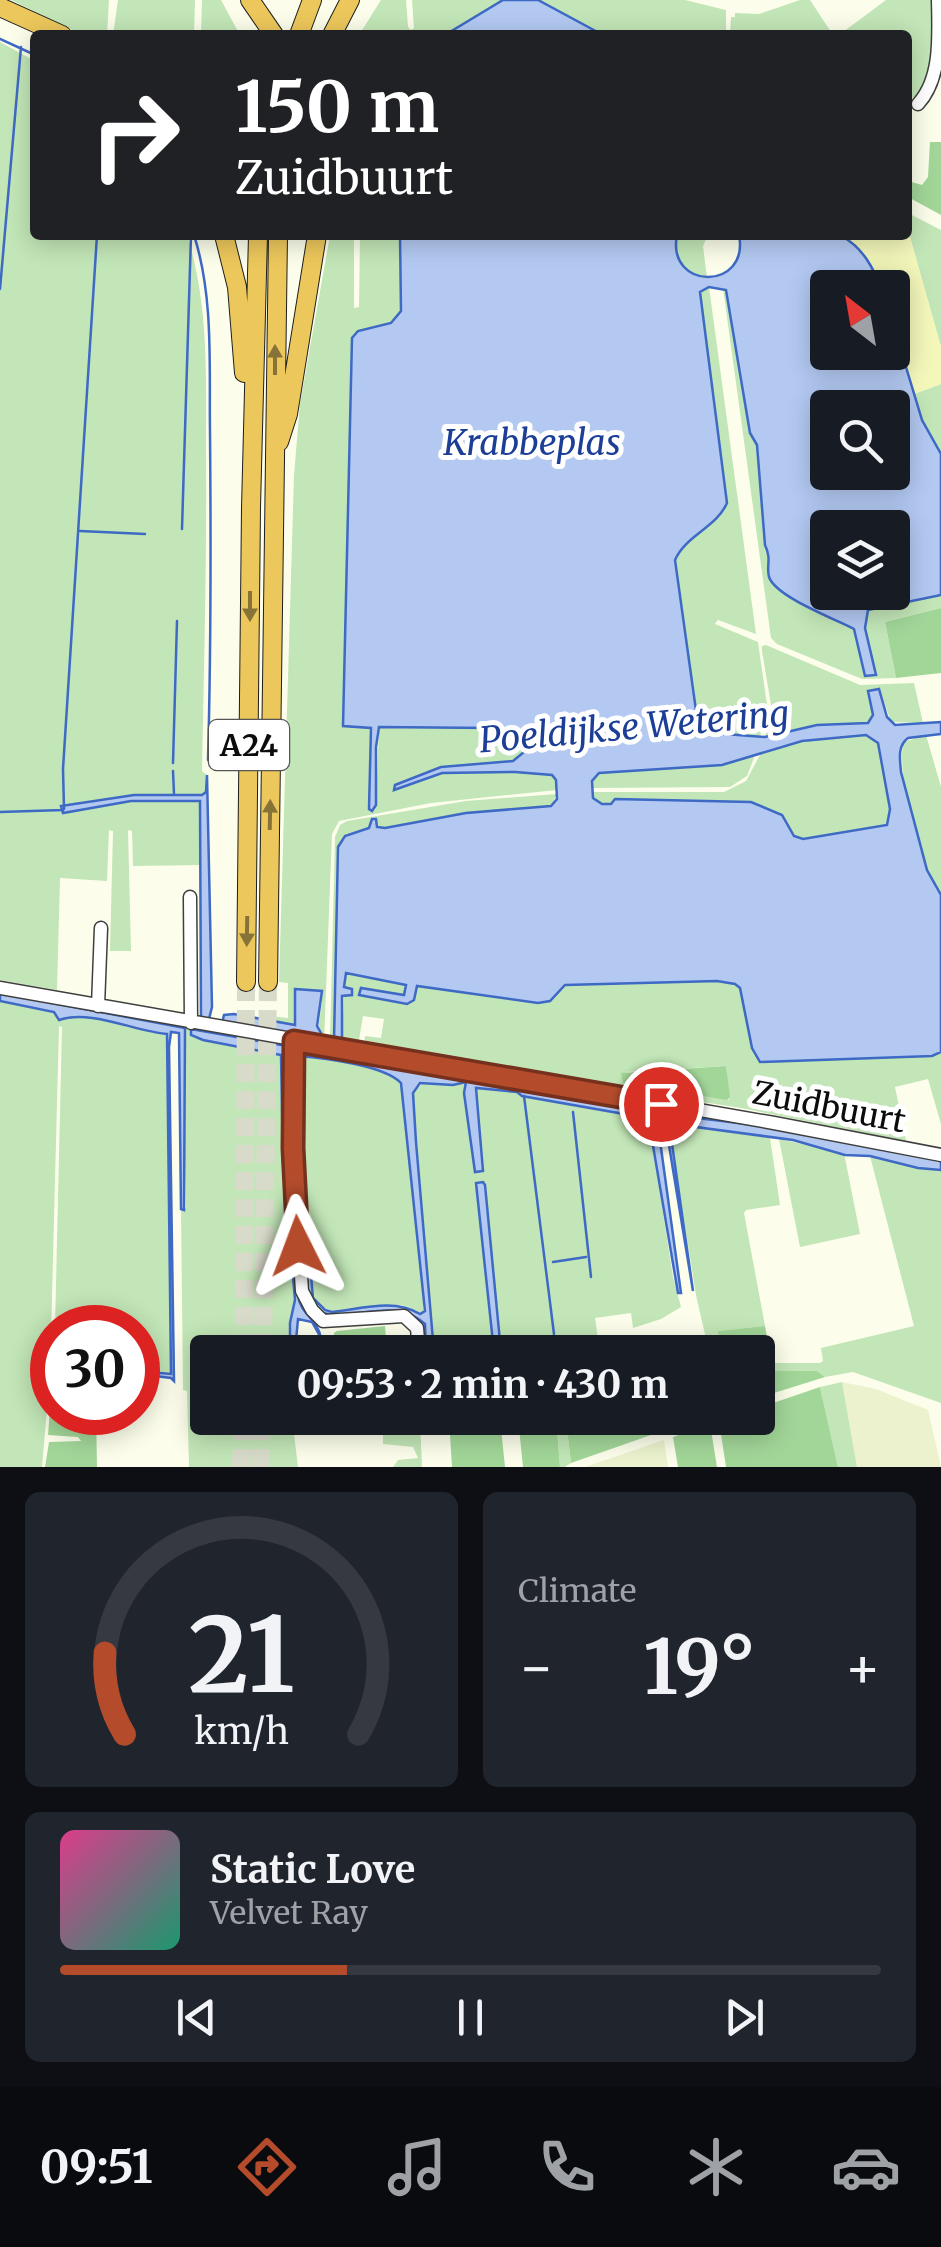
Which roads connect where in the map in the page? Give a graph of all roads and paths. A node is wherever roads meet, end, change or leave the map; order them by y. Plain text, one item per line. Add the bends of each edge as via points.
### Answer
1 (250, 0) edge
2 (312, 0) edge
3 (350, 0) edge
4 (938, 0) edge
5 (0, 7) edge
6 (51, 30) edge
7 (271, 30) edge
8 (301, 30) edge
9 (335, 30) edge
10 (918, 104) dead end
11 (225, 240) edge
12 (258, 240) edge
13 (278, 240) edge
14 (316, 240) edge
15 (274, 457) junction
16 (251, 508) junction
17 (190, 897) dead end
18 (101, 928) dead end
19 (246, 982) tunnel mouth
20 (268, 982) tunnel mouth
21 (0, 988) edge
22 (98, 1006) junction
23 (191, 1022) junction
24 (294, 1041) junction
25 (941, 1156) edge
26 (417, 1335) edge

1 - 7 highway
2 - 8 highway
3 - 9 highway
4 - 10 street via 940,75
5 - 6 highway
11 - 16 highway via 242,326
12 - 16 highway, A24
15 -> 13 highway, A24
14 - 15 highway, A24 via 288,414
20 -> 15 highway, A24
16 -> 19 highway, A24
17 - 23 street
18 - 22 street
21 - 22 street, Zuidbuurt
22 - 23 street, Zuidbuurt
23 - 24 street, Zuidbuurt
24 - 25 street, Zuidbuurt
24 - 26 street via 302,1291 323,1320 404,1316

